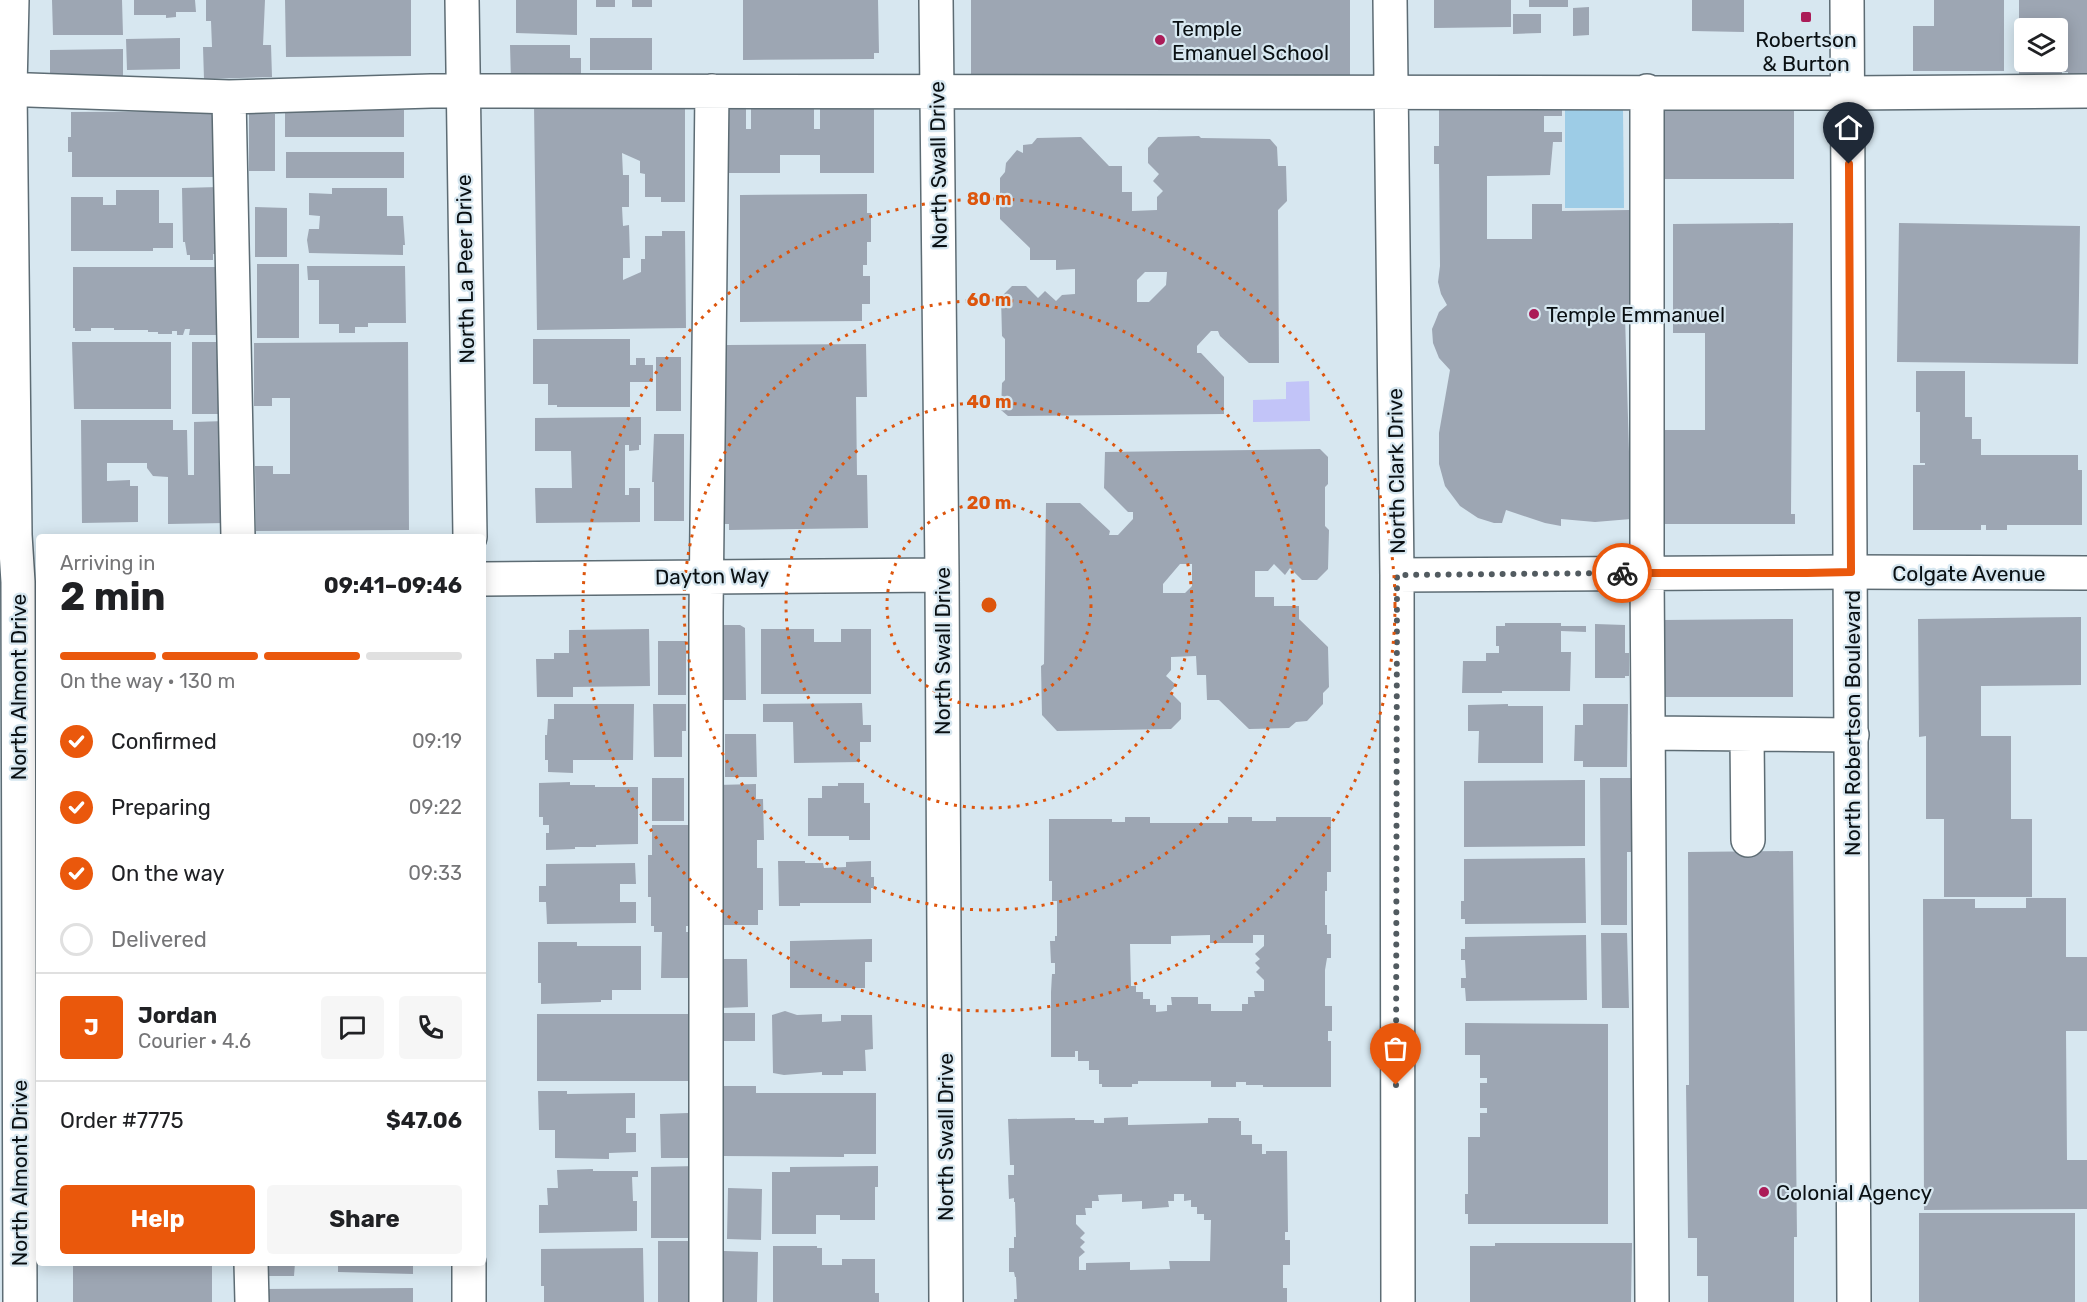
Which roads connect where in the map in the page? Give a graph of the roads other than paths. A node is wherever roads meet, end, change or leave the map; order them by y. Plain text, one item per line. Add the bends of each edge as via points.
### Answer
1 (12, 0) edge
2 (462, 0) edge
3 (936, 0) edge
4 (1390, 0) edge
5 (1847, 0) edge
6 (5, 89) edge
7 (462, 91) junction
8 (712, 91) junction
9 (937, 91) junction
10 (1391, 91) junction
11 (1647, 91) junction
12 (2087, 91) edge
13 (1849, 93) junction
14 (229, 97) junction
15 (238, 534) edge
16 (470, 534) edge
17 (1647, 572) junction
18 (1851, 572) junction
19 (2087, 573) edge
20 (942, 575) junction
21 (1397, 575) junction
22 (707, 576) junction
23 (486, 579) edge
24 (19, 582) edge
25 (1648, 733) junction
26 (1747, 735) junction
27 (1852, 735) junction
28 (1748, 840) dead end
29 (251, 1266) edge
30 (469, 1266) edge
31 (20, 1302) edge
32 (252, 1302) edge
33 (469, 1302) edge
34 (706, 1302) edge
35 (946, 1302) edge
36 (1398, 1302) edge
37 (1652, 1302) edge
38 (1854, 1302) edge

1 - 6 street, North Almont Drive
2 - 7 street, North La Peer Drive
3 - 9 street, North Swall Drive
4 - 10 street, North Clark Drive
5 - 13 street, North Robertson Boulevard
6 - 14 street
6 - 24 street, North Almont Drive
7 - 8 street
7 - 14 street
7 - 16 street, North La Peer Drive
8 - 9 street
8 - 22 street
9 - 10 street
9 - 20 street, North Swall Drive
10 - 11 street
10 - 21 street, North Clark Drive
11 - 13 street
11 - 17 street
12 - 13 street
13 - 18 street, North Robertson Boulevard
14 - 15 street
17 - 18 street
17 - 21 street
17 - 25 street
18 - 19 street, Colgate Avenue
18 - 27 street, North Robertson Boulevard
20 - 22 street, Dayton Way
20 - 35 street, North Swall Drive
21 - 36 street, North Clark Drive
22 - 23 street, Dayton Way
22 - 34 street
24 - 31 street, North Almont Drive
25 - 26 street
25 - 37 street
26 - 27 street
26 - 28 street
27 - 38 street, North Robertson Boulevard
29 - 32 street
30 - 33 street

